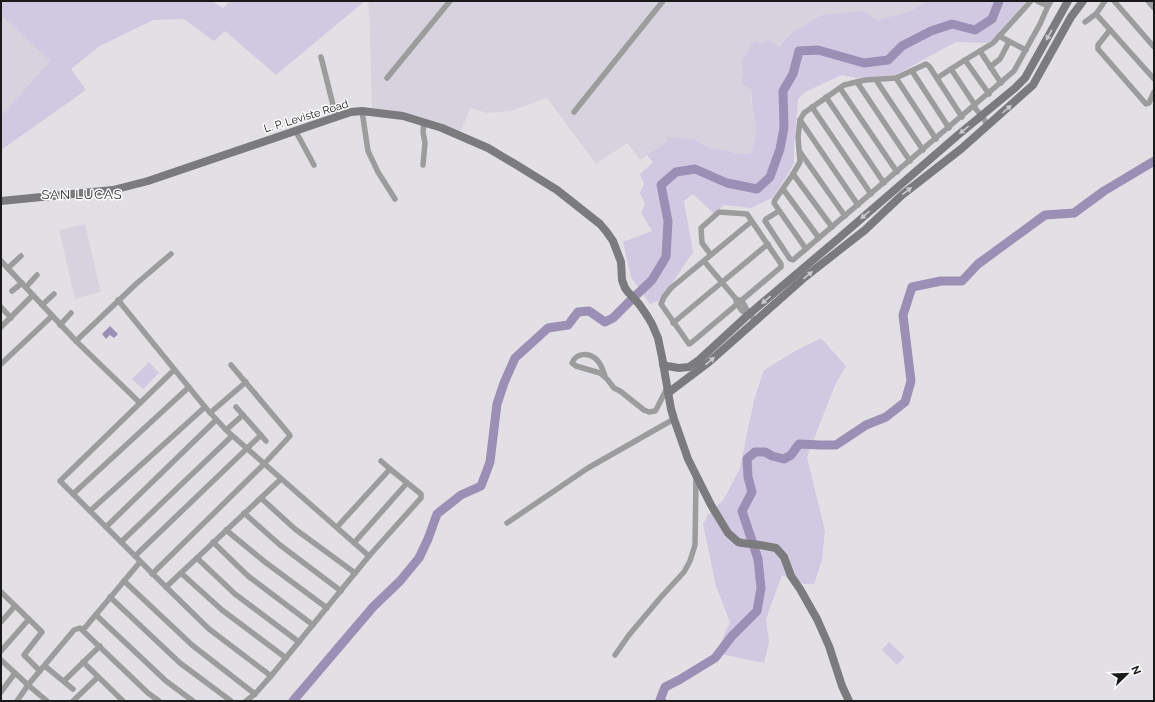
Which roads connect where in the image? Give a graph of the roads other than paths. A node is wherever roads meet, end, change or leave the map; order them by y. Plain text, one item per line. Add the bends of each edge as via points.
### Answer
1 (450, 1) edge
2 (663, 1) edge
3 (1031, 1) edge
4 (1037, 1) edge
5 (1068, 1) edge
6 (1083, 1) edge
7 (1105, 1) edge
8 (1114, 1) edge
9 (1148, 1) edge
10 (1050, 3) edge
11 (1154, 8) edge
12 (1096, 14) junction
13 (1085, 22) dead end
14 (1110, 30) junction
15 (999, 36) junction
16 (1009, 42) junction
17 (1154, 47) edge
18 (1026, 50) junction
19 (980, 51) junction
20 (321, 57) dead end
21 (965, 60) junction
22 (990, 67) junction
23 (951, 69) junction
24 (912, 71) junction
25 (387, 78) dead end
26 (896, 78) junction
27 (937, 78) junction
28 (876, 80) junction
29 (1154, 80) edge
30 (856, 82) junction
31 (1001, 83) junction
32 (840, 88) junction
33 (1154, 92) edge
34 (989, 94) junction
35 (826, 98) junction
36 (812, 107) junction
37 (973, 107) junction
38 (362, 111) junction
39 (574, 112) dead end
40 (336, 117) junction
41 (962, 117) junction
42 (980, 117) junction
43 (800, 120) junction
44 (424, 122) junction
45 (988, 126) junction
46 (949, 128) junction
47 (295, 130) junction
48 (936, 139) junction
49 (923, 150) junction
50 (800, 152) junction
51 (910, 161) junction
52 (314, 165) dead end
53 (423, 165) dead end
54 (897, 172) junction
55 (793, 174) junction
56 (884, 183) junction
57 (783, 189) junction
58 (871, 194) junction
59 (395, 199) dead end
60 (1, 202) edge
61 (858, 205) junction
62 (779, 211) junction
63 (845, 216) junction
64 (752, 221) junction
65 (832, 227) junction
66 (819, 238) junction
67 (768, 244) junction
68 (806, 249) junction
69 (171, 254) dead end
70 (711, 255) junction
71 (21, 256) dead end
72 (1, 261) edge
73 (704, 261) junction
74 (8, 268) junction
75 (38, 275) dead end
76 (722, 282) junction
77 (24, 285) junction
78 (12, 291) dead end
79 (54, 294) dead end
80 (33, 295) junction
81 (118, 300) junction
82 (738, 301) junction
83 (42, 305) junction
84 (1, 307) edge
85 (71, 313) dead end
86 (749, 313) junction
87 (52, 316) junction
88 (11, 318) junction
89 (756, 321) junction
90 (674, 323) junction
91 (60, 325) junction
92 (1, 326) edge
93 (76, 341) junction
94 (1, 364) edge
95 (663, 364) junction
96 (231, 365) dead end
97 (174, 370) junction
98 (692, 371) junction
99 (605, 376) junction
100 (246, 382) junction
101 (189, 387) junction
102 (668, 390) junction
103 (140, 403) junction
104 (205, 407) junction
105 (236, 407) dead end
106 (210, 413) junction
107 (243, 415) junction
108 (674, 419) junction
109 (216, 420) junction
110 (226, 430) junction
111 (261, 435) junction
112 (232, 436) junction
113 (266, 441) dead end
114 (247, 450) junction
115 (381, 461) dead end
116 (264, 464) junction
117 (390, 469) junction
118 (696, 475) junction
119 (281, 479) junction
120 (407, 483) junction
121 (73, 494) junction
122 (261, 498) junction
123 (90, 510) junction
124 (244, 513) junction
125 (508, 523) dead end
126 (106, 527) junction
127 (337, 527) junction
128 (226, 530) junction
129 (121, 542) junction
130 (214, 542) junction
131 (354, 543) junction
132 (135, 556) junction
133 (369, 556) junction
134 (197, 558) junction
135 (140, 562) junction
136 (181, 573) junction
137 (355, 573) junction
138 (152, 574) junction
139 (124, 581) junction
140 (166, 587) junction
141 (341, 591) junction
142 (1, 593) edge
143 (110, 597) junction
144 (16, 606) junction
145 (326, 608) junction
146 (96, 615) junction
147 (29, 619) junction
148 (1, 622) edge
149 (313, 624) junction
150 (83, 630) junction
151 (299, 642) junction
152 (100, 646) junction
153 (1, 651) edge
154 (615, 655) dead end
155 (286, 658) junction
156 (1, 660) edge
157 (82, 662) junction
158 (45, 666) junction
159 (40, 671) junction
160 (15, 673) junction
161 (271, 676) junction
162 (98, 677) junction
163 (64, 681) junction
164 (28, 685) junction
165 (2, 689) edge
166 (73, 689) dead end
167 (255, 694) junction
168 (19, 700) edge
169 (47, 701) edge
170 (74, 701) edge
171 (124, 701) edge
172 (159, 701) edge
173 (194, 701) edge
174 (231, 701) edge
175 (246, 701) edge
176 (849, 701) edge

1 - 25 street
2 - 39 street
3 - 15 street
4 - 10 street
5 -> 42 main road via 1025,78
45 -> 6 main road via 1033,85 1071,17
7 - 12 street
8 - 17 street
9 - 11 street
10 - 18 street
12 - 13 street
12 - 14 street
14 - 29 street
14 - 33 street via 1098,45 1098,49 1145,103 1149,103
15 - 16 street
15 - 19 street
16 - 18 street
16 - 22 street via 1000,59
18 - 31 street via 1014,71
19 - 21 street
19 - 22 street
20 - 40 street
21 - 23 street
21 - 34 street
22 - 31 street
23 - 27 street
23 - 37 street
24 - 26 street
24 - 27 street via 926,64
24 - 46 street
26 - 28 street
26 - 48 street
27 - 41 street
28 - 30 street
28 - 49 street
30 - 32 street
30 - 51 street
31 - 34 street
32 - 35 street
32 - 54 street
34 - 37 street
35 - 36 street
35 - 56 street
36 - 43 street
36 - 58 street
37 - 41 street
37 - 42 street
38 - 40 main road, L. P. Leviste Road
38 - 44 main road, L. P. Leviste Road via 403,116
38 - 59 street via 368,151
40 - 47 main road, L. P. Leviste Road
41 - 46 street
42 - 45 street
42 -> 86 main road
43 - 50 street
43 - 61 street
44 - 53 street
44 - 95 main road, L. P. Leviste Road via 502,156 557,190 600,224 616,248 625,288 640,304 652,324 658,338
89 -> 45 main road via 805,277 865,230 902,195
46 - 48 street
47 - 52 street
47 - 60 main road, L. P. Leviste Road via 148,181 113,190
48 - 49 street
49 - 51 street
50 - 55 street via 800,162
50 - 63 street
51 - 54 street
54 - 56 street
55 - 57 street
55 - 65 street
56 - 58 street
57 - 62 street via 774,202
57 - 66 street
58 - 61 street
61 - 63 street
62 - 68 street
62 - 68 street via 765,221 790,259 794,260
63 - 65 street
64 - 67 street
64 - 70 street
64 - 70 street via 747,214 719,212 701,228 702,243
65 - 66 street
66 - 68 street
67 - 76 street
67 - 82 street via 781,267
69 - 81 street
70 - 73 street
71 - 74 street
72 - 74 street
73 - 76 street
73 - 90 street via 671,288 664,297 661,304
74 - 77 street
75 - 77 street
76 - 82 street
76 - 90 street
77 - 78 street
77 - 80 street
79 - 83 street
80 - 83 street
80 - 88 street
81 - 93 street
81 - 97 street
82 - 86 street via 746,306
82 - 90 street via 690,344
83 - 87 street
84 - 88 street
85 - 91 street
86 - 89 street
86 - 98 main road
87 - 91 street
87 - 94 street
88 - 92 street
98 -> 89 main road via 709,362
91 - 93 street
93 - 103 street
95 - 98 main road
95 - 102 main road, L. P. Leviste Road
96 - 100 street
97 - 101 street
97 - 103 street
98 - 102 main road
99 - 99 street via 600,364 592,356 579,355 572,363
99 - 102 street via 614,388 649,412 656,411
100 - 106 street
100 - 116 street via 290,435
101 - 104 street
101 - 121 street
102 - 108 main road, L. P. Leviste Road
103 - 121 street via 60,481
104 - 106 street
104 - 123 street
105 - 107 street
106 - 109 street
107 - 110 street
107 - 111 street
108 - 118 main road, L. P. Leviste Road
108 - 125 street via 588,468
109 - 110 street
109 - 126 street
110 - 112 street
111 - 113 street
111 - 114 street
112 - 114 street
112 - 129 street
114 - 116 street
114 - 132 street
115 - 117 street
116 - 119 street
116 - 138 street
117 - 120 street
117 - 127 street
118 - 154 street via 695,545 690,561 684,572 647,613
118 - 176 main road, L. P. Leviste Road via 728,533 742,543 776,548 784,557 790,576 820,626
119 - 122 street
119 - 127 street
120 - 131 street
120 - 133 street via 421,494 421,498
121 - 123 street
122 - 124 street
122 - 137 street via 295,529
123 - 126 street
124 - 128 street
124 - 141 street via 280,545
126 - 129 street
127 - 131 street
128 - 130 street
128 - 145 street
129 - 132 street
130 - 134 street
130 - 149 street via 248,576
131 - 133 street
132 - 135 street
133 - 137 street
134 - 136 street
134 - 151 street via 235,594
135 - 138 street
135 - 139 street
136 - 140 street
136 - 155 street via 222,610
137 - 141 street
138 - 140 street
139 - 143 street
139 - 167 street via 192,645
140 - 161 street via 209,629
141 - 145 street
142 - 144 street
143 - 146 street
143 - 174 street via 180,663
144 - 147 street
144 - 148 street
145 - 149 street
146 - 150 street
146 - 173 street via 166,681
147 - 153 street
147 - 159 street via 42,634 24,655
149 - 151 street
150 - 152 street
150 - 158 street via 74,630
151 - 155 street
152 - 157 street
152 - 172 street
155 - 161 street
156 - 160 street
157 - 162 street
157 - 163 street
158 - 159 street
158 - 163 street
159 - 164 street
160 - 164 street
160 - 165 street
161 - 167 street
162 - 170 street
162 - 171 street
163 - 166 street
164 - 168 street
164 - 169 street
167 - 175 street

